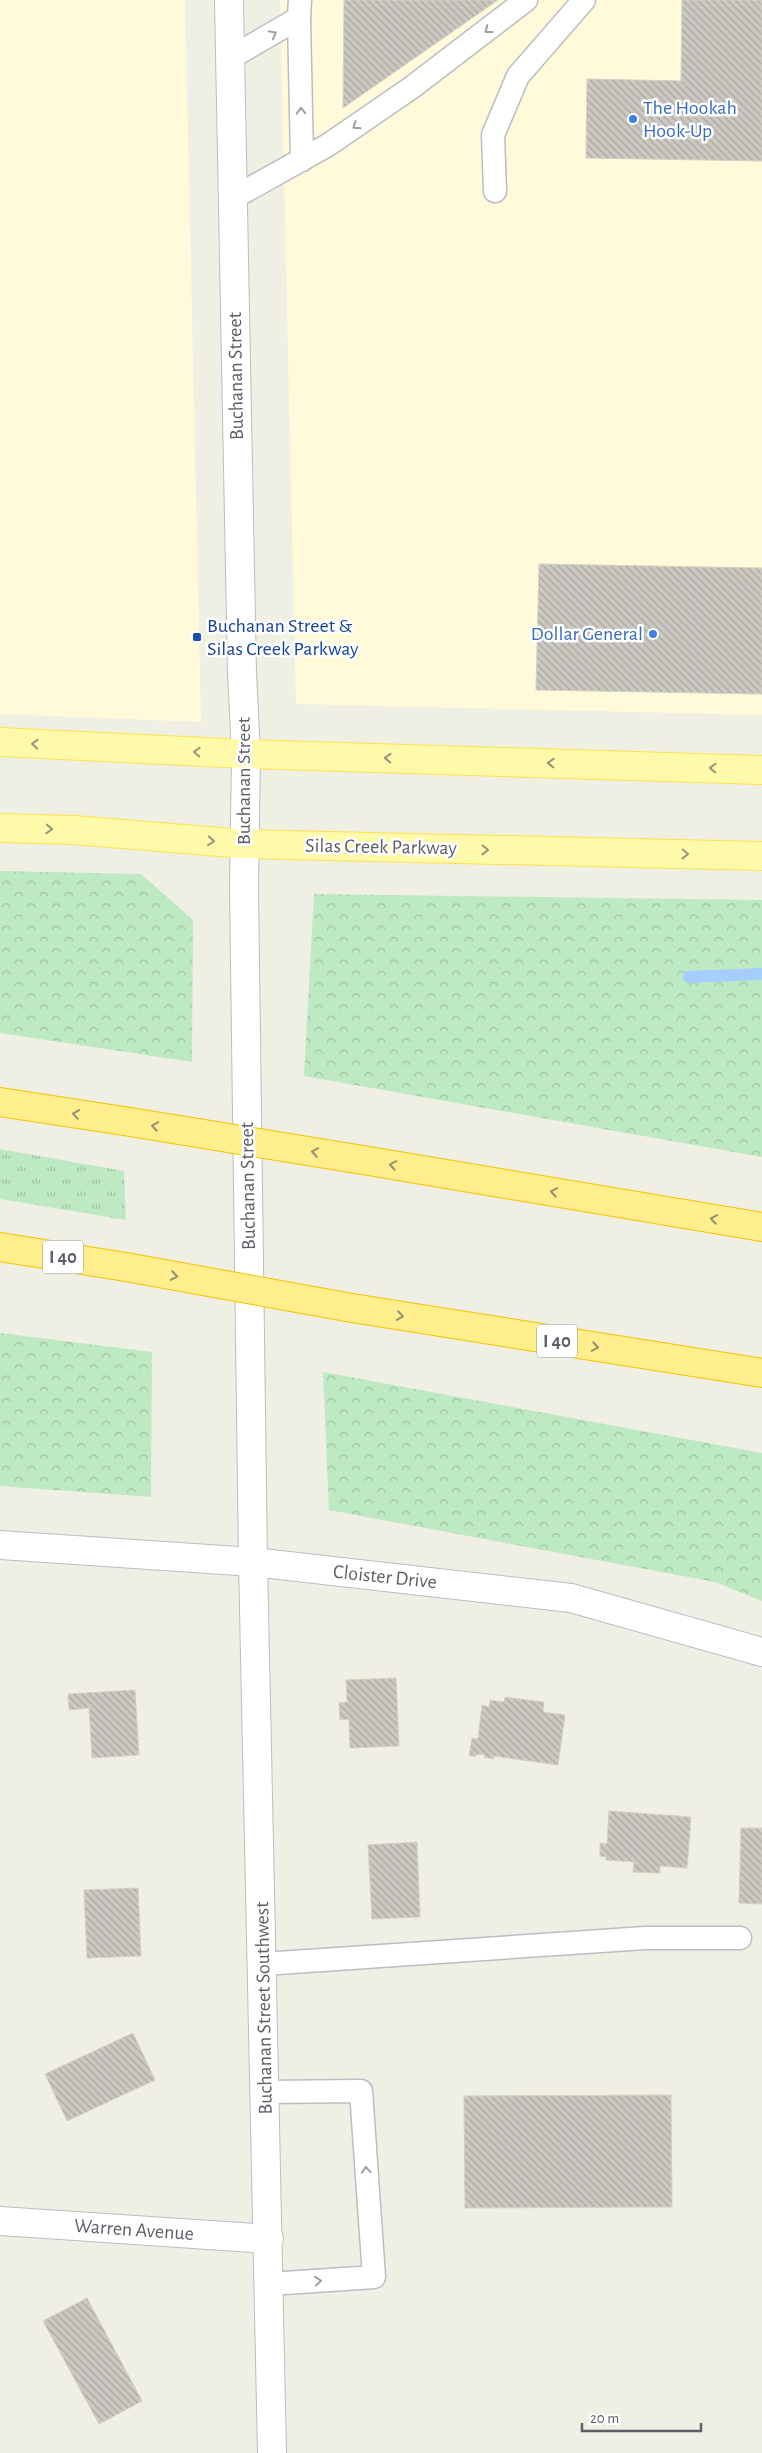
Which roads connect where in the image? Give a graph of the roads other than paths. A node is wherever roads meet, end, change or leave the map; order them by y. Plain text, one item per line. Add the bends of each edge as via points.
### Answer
1 (229, 0) edge
2 (526, 0) edge
3 (584, 0) edge
4 (300, 9) edge
5 (230, 58) junction
6 (302, 160) junction
7 (495, 191) dead end
8 (233, 198) junction
9 (0, 742) edge
10 (246, 754) junction
11 (762, 770) edge
12 (0, 828) edge
13 (244, 844) junction
14 (762, 856) edge
15 (0, 1102) edge
16 (762, 1227) edge
17 (0, 1247) edge
18 (762, 1373) edge
19 (0, 1545) edge
20 (253, 1562) junction
21 (762, 1652) edge
22 (740, 1938) dead end
23 (263, 1964) junction
24 (266, 2092) junction
25 (0, 2221) edge
26 (269, 2239) junction
27 (270, 2284) junction
28 (272, 2453) edge

1 - 5 street, Buchanan Street
2 -> 6 lane via 411,88
3 - 7 lane via 518,76 493,136
5 -> 4 lane
6 -> 4 lane
5 - 8 street, Buchanan Street
6 - 8 lane
8 - 10 street, Buchanan Street
10 -> 9 main road
11 -> 10 main road
10 - 13 street, Buchanan Street
12 -> 13 main road, Silas Creek Parkway via 74,830
13 -> 14 main road, Silas Creek Parkway
13 - 20 street, Buchanan Street
16 -> 15 highway, bridge
17 -> 18 highway, I 40, bridge via 352,1308
19 - 20 street, Cloister Drive
20 - 21 street, Cloister Drive via 570,1598
20 - 23 street, Buchanan Street Southwest
22 - 23 lane via 645,1938
23 - 24 street, Buchanan Street Southwest
24 - 26 street, Buchanan Street Southwest
27 -> 24 lane via 374,2277 361,2091
25 - 26 street, Warren Avenue
26 - 27 street, Buchanan Street Southwest
27 - 28 street, Buchanan Street Southwest

